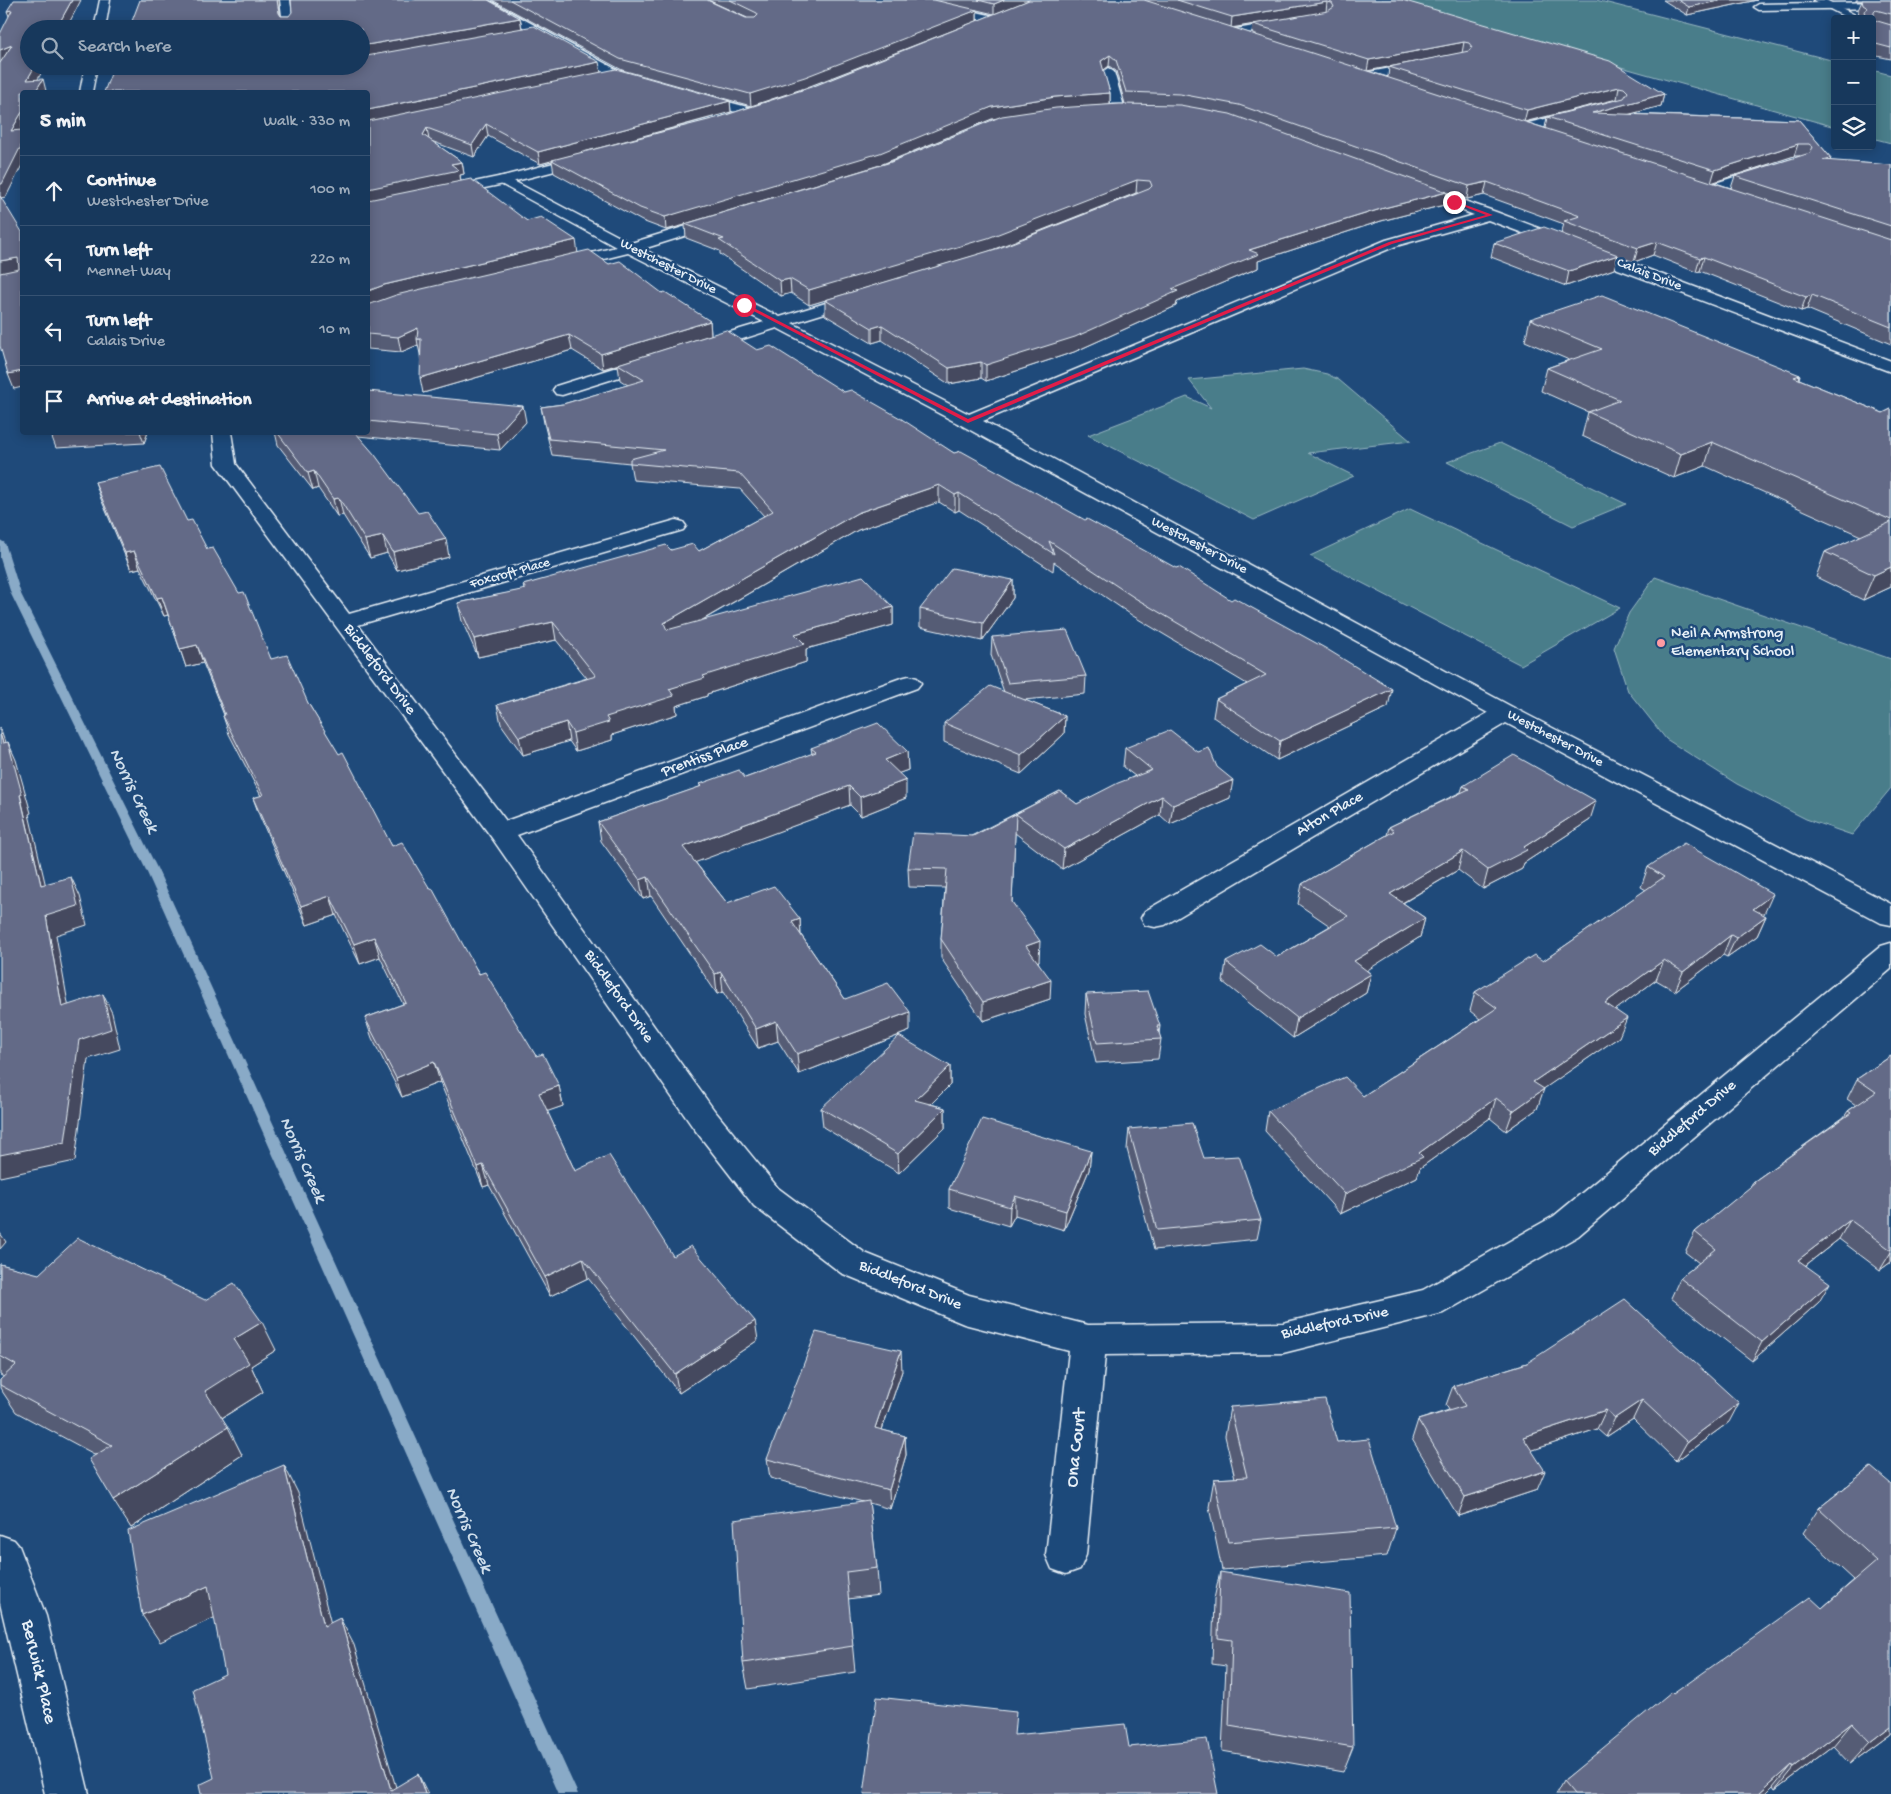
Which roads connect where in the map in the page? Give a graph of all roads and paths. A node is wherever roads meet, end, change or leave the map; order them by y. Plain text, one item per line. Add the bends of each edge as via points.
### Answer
1 (105, 0) edge
2 (285, 0) edge
3 (480, 0) edge
4 (911, 0) edge
5 (1818, 0) edge
6 (1891, 5) edge
7 (1829, 6) junction
8 (1759, 7) dead end
9 (1849, 15) edge
10 (101, 20) edge
11 (288, 20) edge
12 (1297, 22) edge
13 (967, 30) edge
14 (539, 31) junction
15 (520, 34) edge
16 (1258, 42) edge
17 (1432, 63) edge
18 (1108, 72) edge
19 (89, 75) edge
20 (617, 75) junction
21 (598, 79) edge
22 (1393, 86) edge
23 (655, 87) edge
24 (86, 90) edge
25 (683, 94) edge
26 (1598, 110) edge
27 (1101, 111) edge
28 (734, 118) edge
29 (1544, 134) edge
30 (600, 155) edge
31 (1782, 166) edge
32 (504, 180) junction
33 (1398, 182) edge
34 (1730, 195) edge
35 (370, 208) edge
36 (1491, 215) junction
37 (734, 216) edge
38 (630, 248) junction
39 (545, 268) edge
40 (871, 294) edge
41 (777, 322) junction
42 (1891, 367) edge
43 (562, 390) dead end
44 (968, 421) junction
45 (222, 435) edge
46 (676, 526) dead end
47 (344, 622) junction
48 (909, 683) dead end
49 (1506, 713) junction
50 (501, 832) junction
51 (1891, 916) edge
52 (1155, 918) dead end
53 (1891, 953) edge
54 (1088, 1340) junction
55 (0, 1554) edge
56 (1066, 1555) dead end
57 (67, 1794) edge

1 - 10 street
2 - 11 street
3 - 14 street
4 - 13 street via 943,9 999,17
5 - 7 street
6 - 7 street
7 - 8 street
7 - 9 street
12 - 16 street via 1226,32
14 - 15 street
14 - 20 street
17 - 22 street via 1360,76
18 - 27 street via 1124,110
19 - 24 street
20 - 21 street
20 - 23 street
25 - 28 street via 756,110
26 - 29 street via 1521,127
30 - 32 street
31 - 34 street via 1706,187
32 - 35 street
32 - 38 street, Westchester Drive
33 - 36 street, Calais Drive
36 - 42 street, Calais Drive
36 - 44 street via 1390,243
37 - 38 street
38 - 39 street
38 - 41 street, Westchester Drive
40 - 41 street
41 - 43 street
41 - 44 street, Westchester Drive
44 - 49 street, Westchester Drive
45 - 47 street, Biddleford Drive via 226,464
46 - 47 street, Foxcroft Place
47 - 50 street, Biddleford Drive
48 - 50 street, Prentiss Place
49 - 51 street, Westchester Drive
49 - 52 street, Alton Place
50 - 54 street, Biddleford Drive via 703,1118 766,1197 853,1263 964,1309
53 - 54 street, Biddleford Drive via 1566,1226 1431,1303 1283,1338
54 - 56 street, Ona Court
55 - 57 street, Berwick Place via 25,1616

